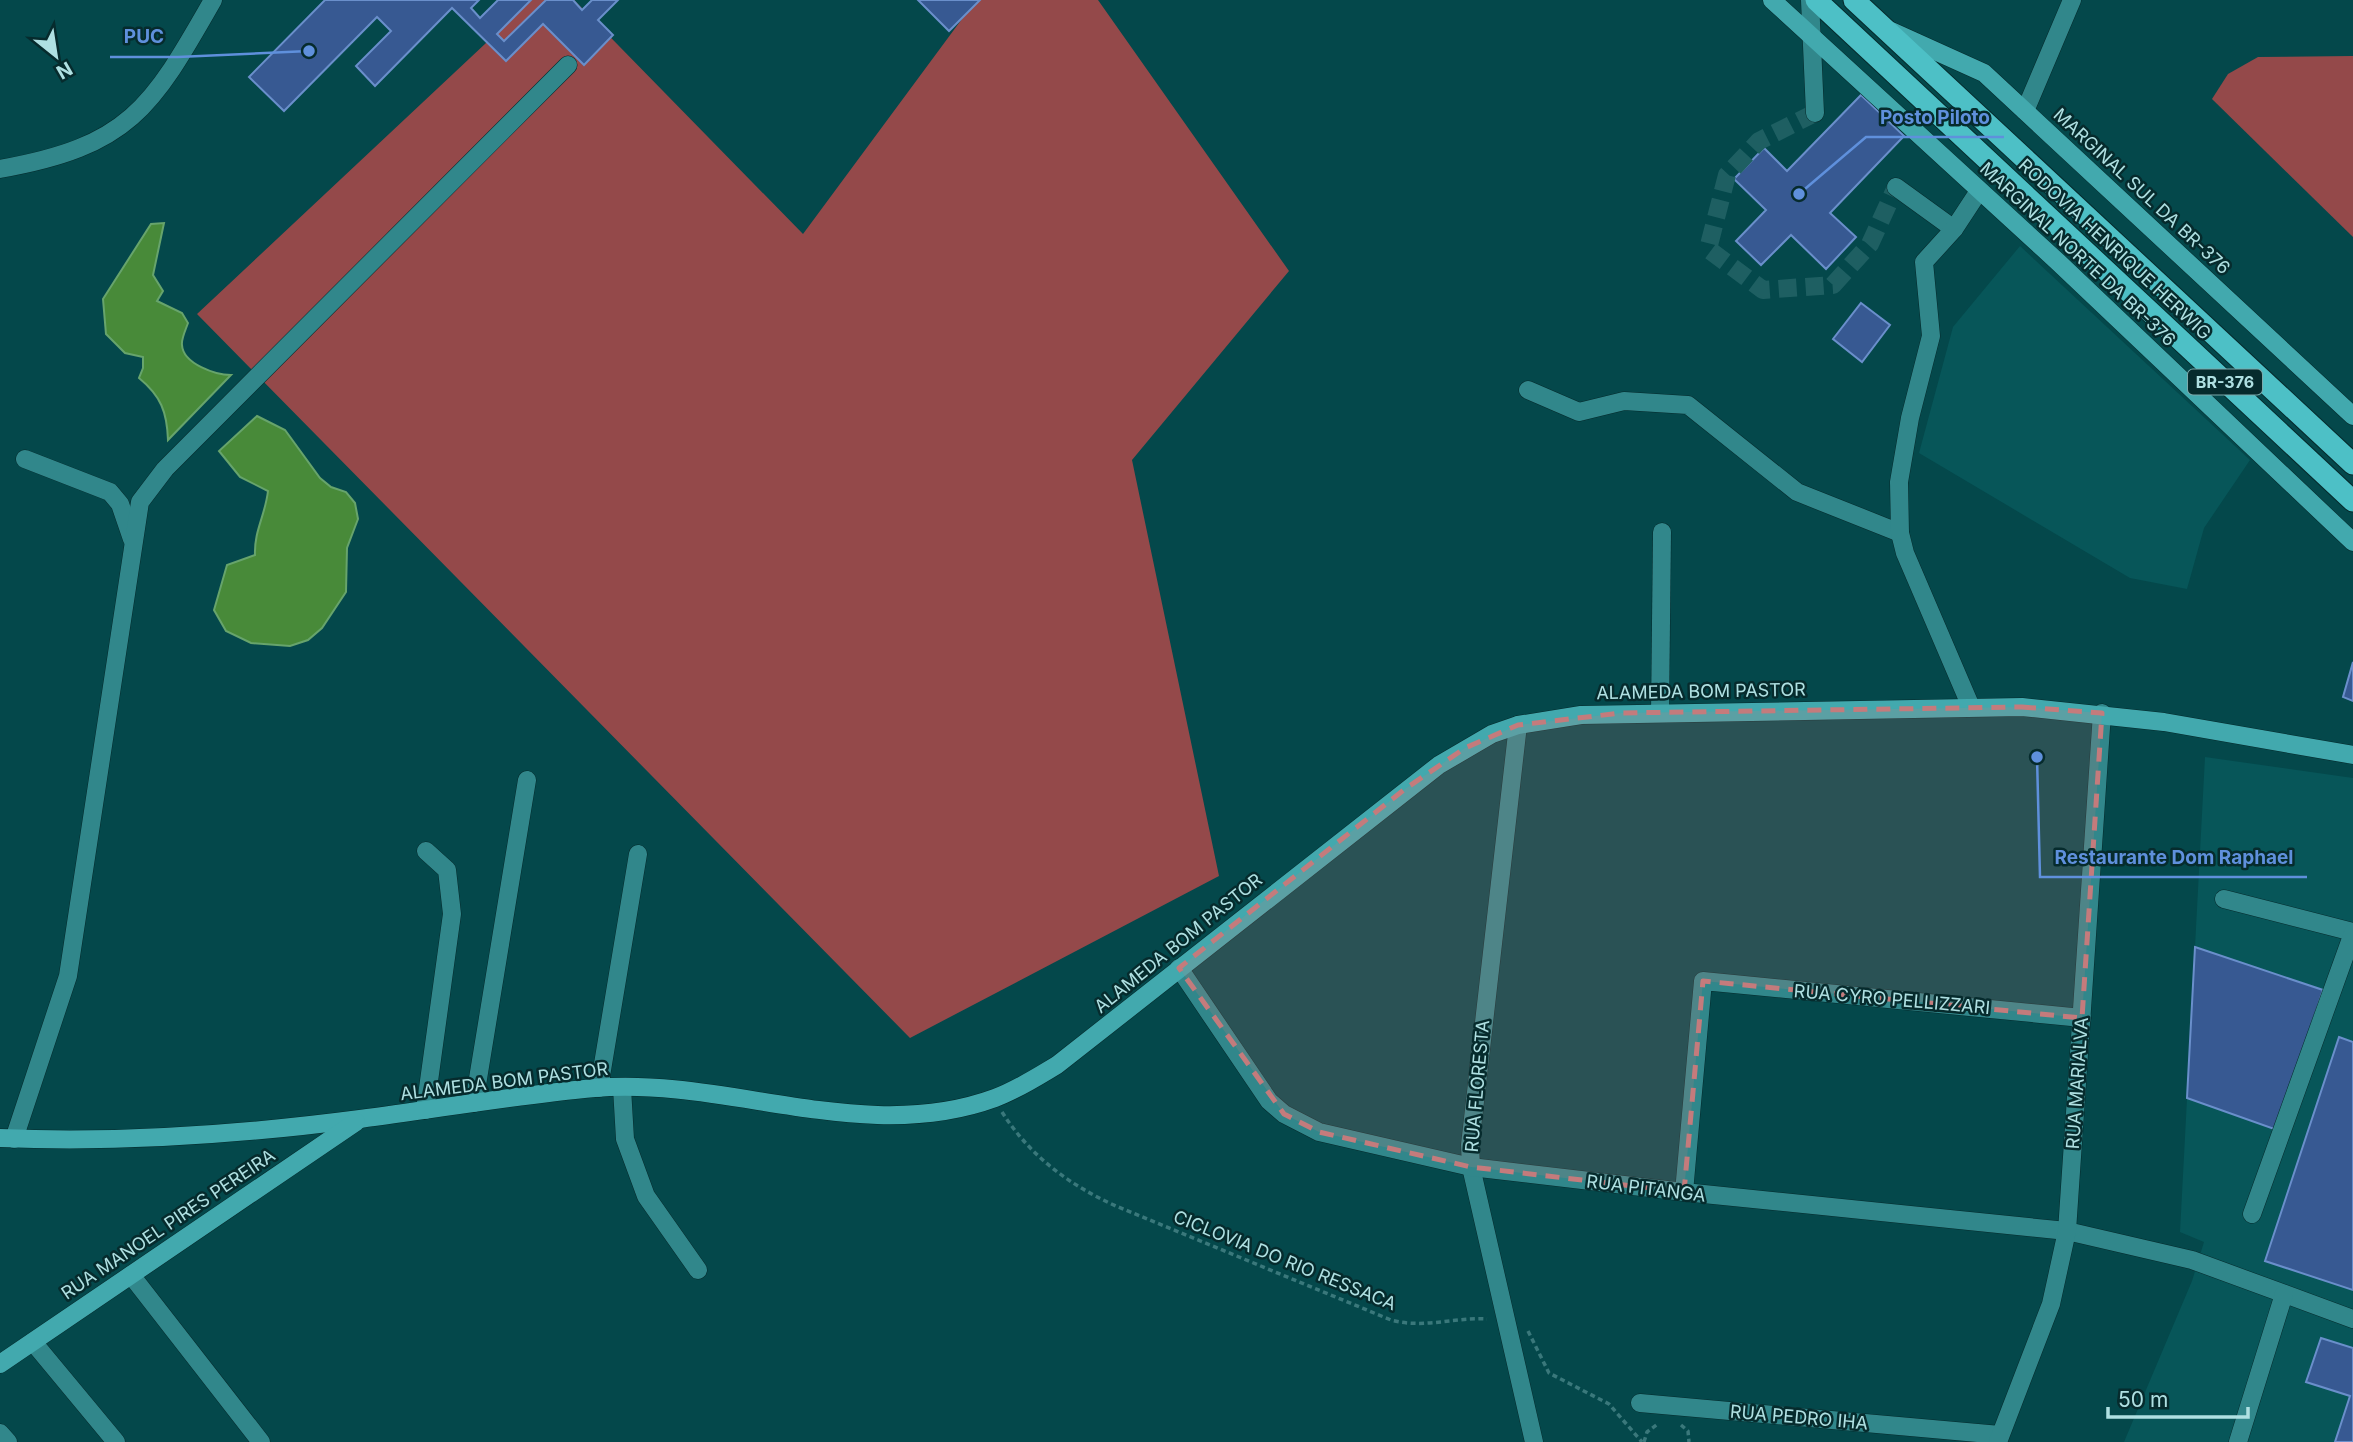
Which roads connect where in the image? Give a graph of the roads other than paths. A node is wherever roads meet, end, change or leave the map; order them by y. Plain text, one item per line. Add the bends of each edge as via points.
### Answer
1 (213, 0) edge
2 (1772, 0) edge
3 (1810, 0) edge
4 (1816, 0) edge
5 (1854, 0) edge
6 (2072, 0) edge
7 (1882, 26) junction
8 (1811, 36) junction
9 (568, 65) dead end
10 (2025, 111) junction
11 (1815, 113) dead end
12 (0, 169) edge
13 (1896, 187) dead end
14 (1979, 191) junction
15 (1954, 229) junction
16 (1528, 390) dead end
17 (2353, 416) edge
18 (25, 459) dead end
19 (2353, 464) edge
20 (2353, 501) edge
21 (1662, 532) dead end
22 (1900, 533) junction
23 (133, 542) junction
24 (2353, 542) edge
25 (1970, 707) junction
26 (1660, 713) junction
27 (2102, 713) junction
28 (1518, 725) junction
29 (2353, 755) edge
30 (527, 780) dead end
31 (426, 851) dead end
32 (638, 854) dead end
33 (2224, 899) dead end
34 (2353, 932) edge
35 (1180, 968) junction
36 (2082, 1018) junction
37 (598, 1088) junction
38 (622, 1088) junction
39 (474, 1103) junction
40 (425, 1110) junction
41 (359, 1119) junction
42 (7, 1138) edge
43 (1471, 1167) junction
44 (1684, 1192) junction
45 (2252, 1214) dead end
46 (2067, 1231) junction
47 (698, 1270) dead end
48 (131, 1275) junction
49 (2284, 1294) junction
50 (2353, 1319) edge
51 (33, 1342) junction
52 (0, 1364) edge
53 (1640, 1403) dead end
54 (0, 1433) edge
55 (1999, 1438) edge
56 (8, 1442) edge
57 (116, 1442) edge
58 (261, 1442) edge
59 (1534, 1442) edge
60 (2238, 1442) edge

1 - 12 street via 169,74 128,122 75,152
2 - 8 main road, MARGINAL NORTE DA BR-376 / BR-376
3 - 8 street
4 - 20 highway, RODOVIA HENRIQUE HERWIG / BR-376
5 - 7 highway, RODOVIA HENRIQUE HERWIG / BR-376
6 - 10 street
7 - 10 main road, MARGINAL SUL DA BR-376 / BR-376 via 1984,73
7 - 19 highway, RODOVIA HENRIQUE HERWIG / BR-376
8 - 11 street
8 - 14 main road, MARGINAL NORTE DA BR-376 / BR-376
9 - 23 street via 165,469 140,502
10 - 17 main road, MARGINAL SUL DA BR-376 / BR-376
13 - 15 street
14 - 15 street
14 - 24 main road, MARGINAL NORTE DA BR-376 / BR-376
15 - 22 street via 1924,262 1931,336 1903,453
16 - 22 street via 1580,412 1623,401 1688,405 1797,492
18 - 23 street via 110,492 120,504
21 - 26 street
22 - 25 street
23 - 42 street via 68,976
25 - 26 main road, ALAMEDA BOM PASTOR
25 - 27 main road, ALAMEDA BOM PASTOR
26 - 28 main road, ALAMEDA BOM PASTOR via 1581,715
27 - 29 main road, ALAMEDA BOM PASTOR
27 - 36 street, RUA MARIALVA
28 - 35 main road, ALAMEDA BOM PASTOR via 1465,748 1405,789
28 - 43 street, RUA FLORESTA via 1470,1125
30 - 39 street
31 - 40 street via 447,870 452,914
32 - 37 street
33 - 34 street
34 - 45 street
35 - 38 main road, ALAMEDA BOM PASTOR via 1057,1065 994,1098 937,1112 870,1115 711,1093
35 - 43 street, RUA PITANGA via 1269,1101 1284,1114 1319,1132
36 - 44 street, RUA CYRO PELLIZZARI via 1703,981
36 - 46 street, RUA MARIALVA
37 - 38 main road, ALAMEDA BOM PASTOR
37 - 39 main road, ALAMEDA BOM PASTOR
38 - 47 street via 625,1139 646,1196
39 - 40 main road, ALAMEDA BOM PASTOR
40 - 41 main road, ALAMEDA BOM PASTOR
41 - 42 main road, ALAMEDA BOM PASTOR via 219,1132
41 - 48 main road, RUA MANOEL PIRES PEREIRA
43 - 44 street, RUA PITANGA
43 - 59 street, RUA FLORESTA
44 - 46 street, RUA PITANGA
46 - 49 street, RUA PITANGA via 2192,1261
46 - 55 street, RUA MARIALVA via 2052,1304
48 - 51 main road, RUA MANOEL PIRES PEREIRA
48 - 58 street
49 - 50 street, RUA PITANGA
49 - 60 street
51 - 52 main road, RUA MANOEL PIRES PEREIRA
51 - 57 street
53 - 55 street, RUA PEDRO IHA
54 - 56 street

